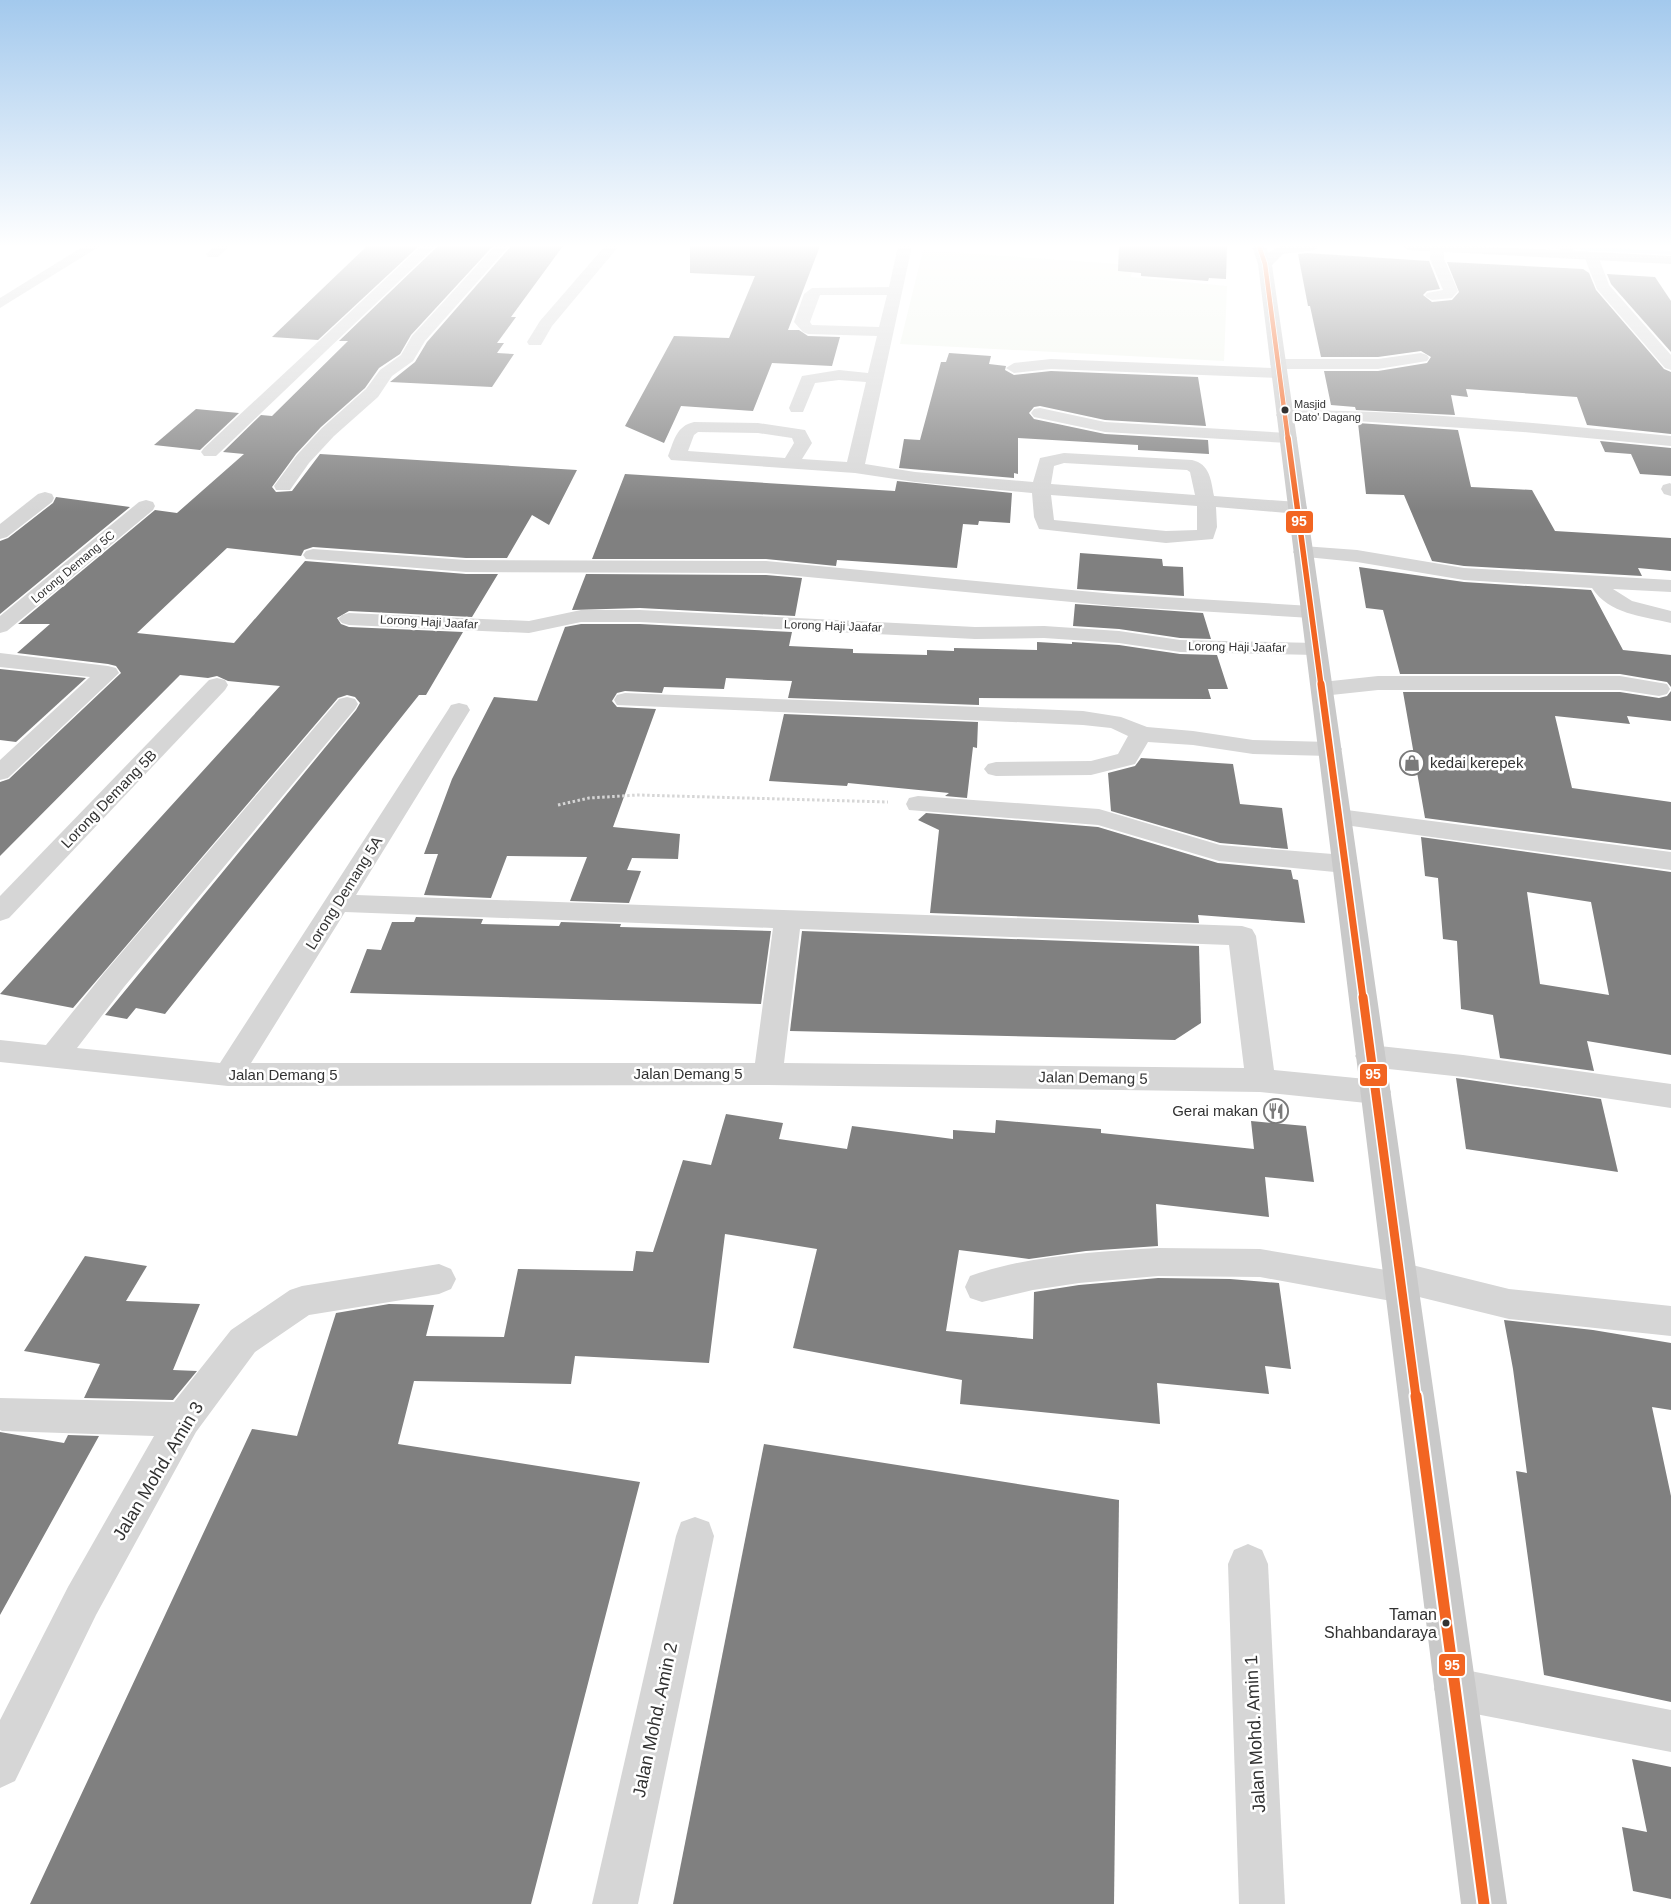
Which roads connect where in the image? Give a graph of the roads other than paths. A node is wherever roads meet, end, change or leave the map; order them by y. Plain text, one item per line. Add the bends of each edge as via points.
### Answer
1 (335, 335) edge
2 (422, 335) edge
3 (539, 335) edge
4 (884, 335) edge
5 (1274, 335) edge
6 (1645, 335) edge
7 (535, 342) dead end
8 (1421, 358) dead end
9 (1671, 365) edge
10 (1014, 368) dead end
11 (1279, 369) junction
12 (875, 378) junction
13 (797, 408) dead end
14 (1040, 413) dead end
15 (1287, 427) junction
16 (1671, 441) edge
17 (210, 452) dead end
18 (791, 463) junction
19 (855, 468) junction
20 (283, 486) dead end
21 (1041, 488) junction
22 (45, 498) dead end
23 (1206, 501) junction
24 (146, 506) dead end
25 (1298, 508) junction
26 (0, 532) edge
27 (1303, 552) junction
28 (314, 555) dead end
29 (1598, 581) junction
30 (1671, 586) edge
31 (1311, 612) junction
32 (1671, 616) edge
33 (349, 619) dead end
34 (0, 627) edge
35 (1316, 649) junction
36 (0, 660) edge
37 (217, 685) dead end
38 (1322, 689) junction
39 (1660, 689) dead end
40 (625, 700) dead end
41 (347, 704) dead end
42 (459, 710) dead end
43 (1141, 734) junction
44 (1330, 749) junction
45 (996, 768) dead end
46 (0, 773) edge
47 (918, 804) road end
48 (1339, 817) junction
49 (1671, 862) edge
50 (1345, 864) junction
51 (337, 902) junction
52 (0, 912) edge
53 (788, 919) junction
54 (0, 1050) edge
55 (54, 1056) junction
56 (1370, 1056) junction
57 (768, 1074) junction
58 (228, 1075) junction
59 (1260, 1080) junction
60 (1376, 1092) junction
61 (1671, 1096) edge
62 (439, 1279) dead end
63 (1401, 1282) junction
64 (982, 1287) dead end
65 (1671, 1321) edge
66 (2, 1414) dead end
67 (184, 1420) junction
68 (695, 1536) dead end
69 (1248, 1564) dead end
70 (1455, 1689) junction
71 (1671, 1731) edge
72 (0, 1766) edge
73 (615, 1904) edge
74 (1262, 1904) edge
75 (1484, 1904) edge

1 - 17 street
2 - 20 street via 407,358 386,373 372,393 328,432
3 - 7 street
4 - 12 street
5 - 11 main road
6 - 9 street
8 - 11 street via 1378,364
10 - 11 street via 1051,364
11 - 15 main road
12 - 13 street via 839,376 808,379
12 - 19 street
14 - 15 street via 1105,427
15 - 16 street via 1341,415
15 - 25 main road
18 - 18 street via 781,462 677,456 686,432 694,427 758,428 799,434 803,442
18 - 19 street
19 - 21 street via 915,477
21 - 23 street
21 - 23 street via 1046,462 1064,458 1161,463 1192,466 1199,470
21 - 23 street via 1041,510 1046,525 1166,537 1206,535 1209,519
22 - 26 street
23 - 25 street
24 - 34 street, Lorong Demang 5C
25 - 27 main road
27 - 29 street via 1357,556 1464,574
27 - 31 main road
28 - 31 street via 466,566 766,567 1114,600
29 - 30 street
29 - 32 street via 1607,595 1625,606
31 - 35 main road
33 - 35 street, Lorong Haji Jaafar via 529,627 581,616 640,616 975,633 1044,632 1120,637 1180,646
35 - 38 main road
36 - 46 street via 108,673
37 - 52 street, Lorong Demang 5B
38 - 39 street via 1378,683 1620,683
38 - 44 main road
40 - 43 street via 1083,718 1115,721
41 - 55 street via 114,980
42 - 51 street, Lorong Demang 5A
43 - 44 street via 1253,747
43 - 45 street via 1127,759 1091,768
44 - 48 main road
47 - 50 street via 1099,817 1218,853
48 - 49 street
48 - 50 main road
50 - 56 main road
51 - 53 street
51 - 58 street, Lorong Demang 5A
53 - 57 street
53 - 59 street via 1242,936
54 - 55 street, Jalan Demang 5
55 - 58 street, Jalan Demang 5
56 - 60 main road
56 - 61 street
57 - 58 street, Jalan Demang 5
57 - 59 street, Jalan Demang 5
59 - 60 street, Jalan Demang 5
60 - 63 main road
62 - 67 street, Jalan Mohd. Amin 3 via 302,1301 244,1341
63 - 64 street via 1260,1263 1167,1262 1079,1268
63 - 65 street via 1509,1304
63 - 70 main road
66 - 67 street
67 - 72 street, Jalan Mohd. Amin 3 via 82,1602
68 - 73 street, Jalan Mohd. Amin 2
69 - 74 street, Jalan Mohd. Amin 1
70 - 71 street
70 - 75 main road

